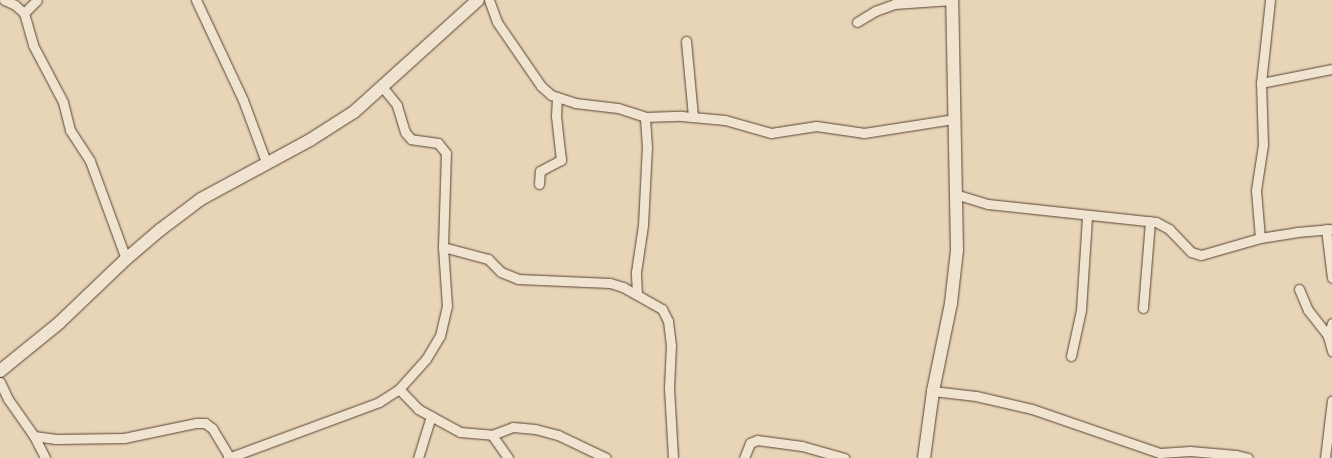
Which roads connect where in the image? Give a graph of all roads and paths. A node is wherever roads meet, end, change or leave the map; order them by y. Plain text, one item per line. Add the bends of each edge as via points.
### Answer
1 (4, 0) edge
2 (37, 0) edge
3 (196, 0) edge
4 (478, 0) edge
5 (489, 0) edge
6 (952, 0) edge
7 (1271, 1) edge
8 (24, 13) junction
9 (857, 22) dead end
10 (686, 41) dead end
11 (1332, 69) edge
12 (1261, 83) junction
13 (383, 88) junction
14 (557, 97) junction
15 (645, 117) junction
16 (693, 117) junction
17 (953, 119) junction
18 (266, 162) junction
19 (539, 184) dead end
20 (955, 194) junction
21 (1087, 216) junction
22 (1150, 221) junction
23 (1329, 229) edge
24 (1260, 238) junction
25 (442, 247) junction
26 (126, 259) junction
27 (1332, 278) edge
28 (1300, 290) dead end
29 (637, 294) junction
30 (1143, 308) dead end
31 (1332, 323) edge
32 (1328, 336) junction
33 (1332, 352) edge
34 (1071, 356) dead end
35 (0, 371) edge
36 (0, 382) edge
37 (399, 389) junction
38 (933, 391) junction
39 (1332, 400) edge
40 (431, 416) junction
41 (492, 435) junction
42 (34, 436) junction
43 (45, 458) edge
44 (229, 458) edge
45 (418, 458) edge
46 (508, 458) edge
47 (606, 458) edge
48 (673, 458) edge
49 (744, 458) edge
50 (844, 458) edge
51 (924, 458) edge
52 (1248, 458) edge
53 (1325, 458) edge

1 - 8 street
2 - 8 street
3 - 18 street via 243,100
4 - 13 main road
5 - 14 street via 497,22 541,86
6 - 9 street via 894,4
6 - 17 main road
7 - 12 street
8 - 26 street via 34,45 63,102 70,130 90,161
10 - 16 street
11 - 12 street
12 - 24 street via 1263,145 1256,190
13 - 18 main road via 325,131
13 - 25 street via 396,105 405,132 411,139 438,143 446,153
14 - 15 street via 586,106 618,108
14 - 19 street via 561,160 540,171
15 - 16 street
15 - 29 street via 647,147
16 - 17 street via 725,120 777,133 802,126 864,133
17 - 20 main road
18 - 26 main road via 201,199
20 - 21 street via 988,204
20 - 38 main road via 957,250 944,344
21 - 22 street
21 - 34 street via 1081,310
22 - 24 street via 1169,229 1196,254 1205,255
22 - 30 street
23 - 24 street
23 - 27 street
25 - 29 street via 488,259 513,278 610,283
25 - 37 street via 447,306 442,330 426,359
26 - 35 main road via 59,323
28 - 32 street via 1308,310
29 - 48 street via 662,309 668,321
31 - 32 street
32 - 33 street
36 - 42 street via 12,406
37 - 40 street via 418,409
37 - 44 street via 357,411
38 - 51 main road
38 - 52 street via 1032,408 1160,454 1190,451
39 - 53 street
40 - 41 street via 460,432
40 - 45 street
41 - 46 street
41 - 47 street via 513,428 535,429 558,435
42 - 43 street
42 - 44 street via 56,439 124,438 205,423 212,428
49 - 50 street via 750,443 757,440 802,446

